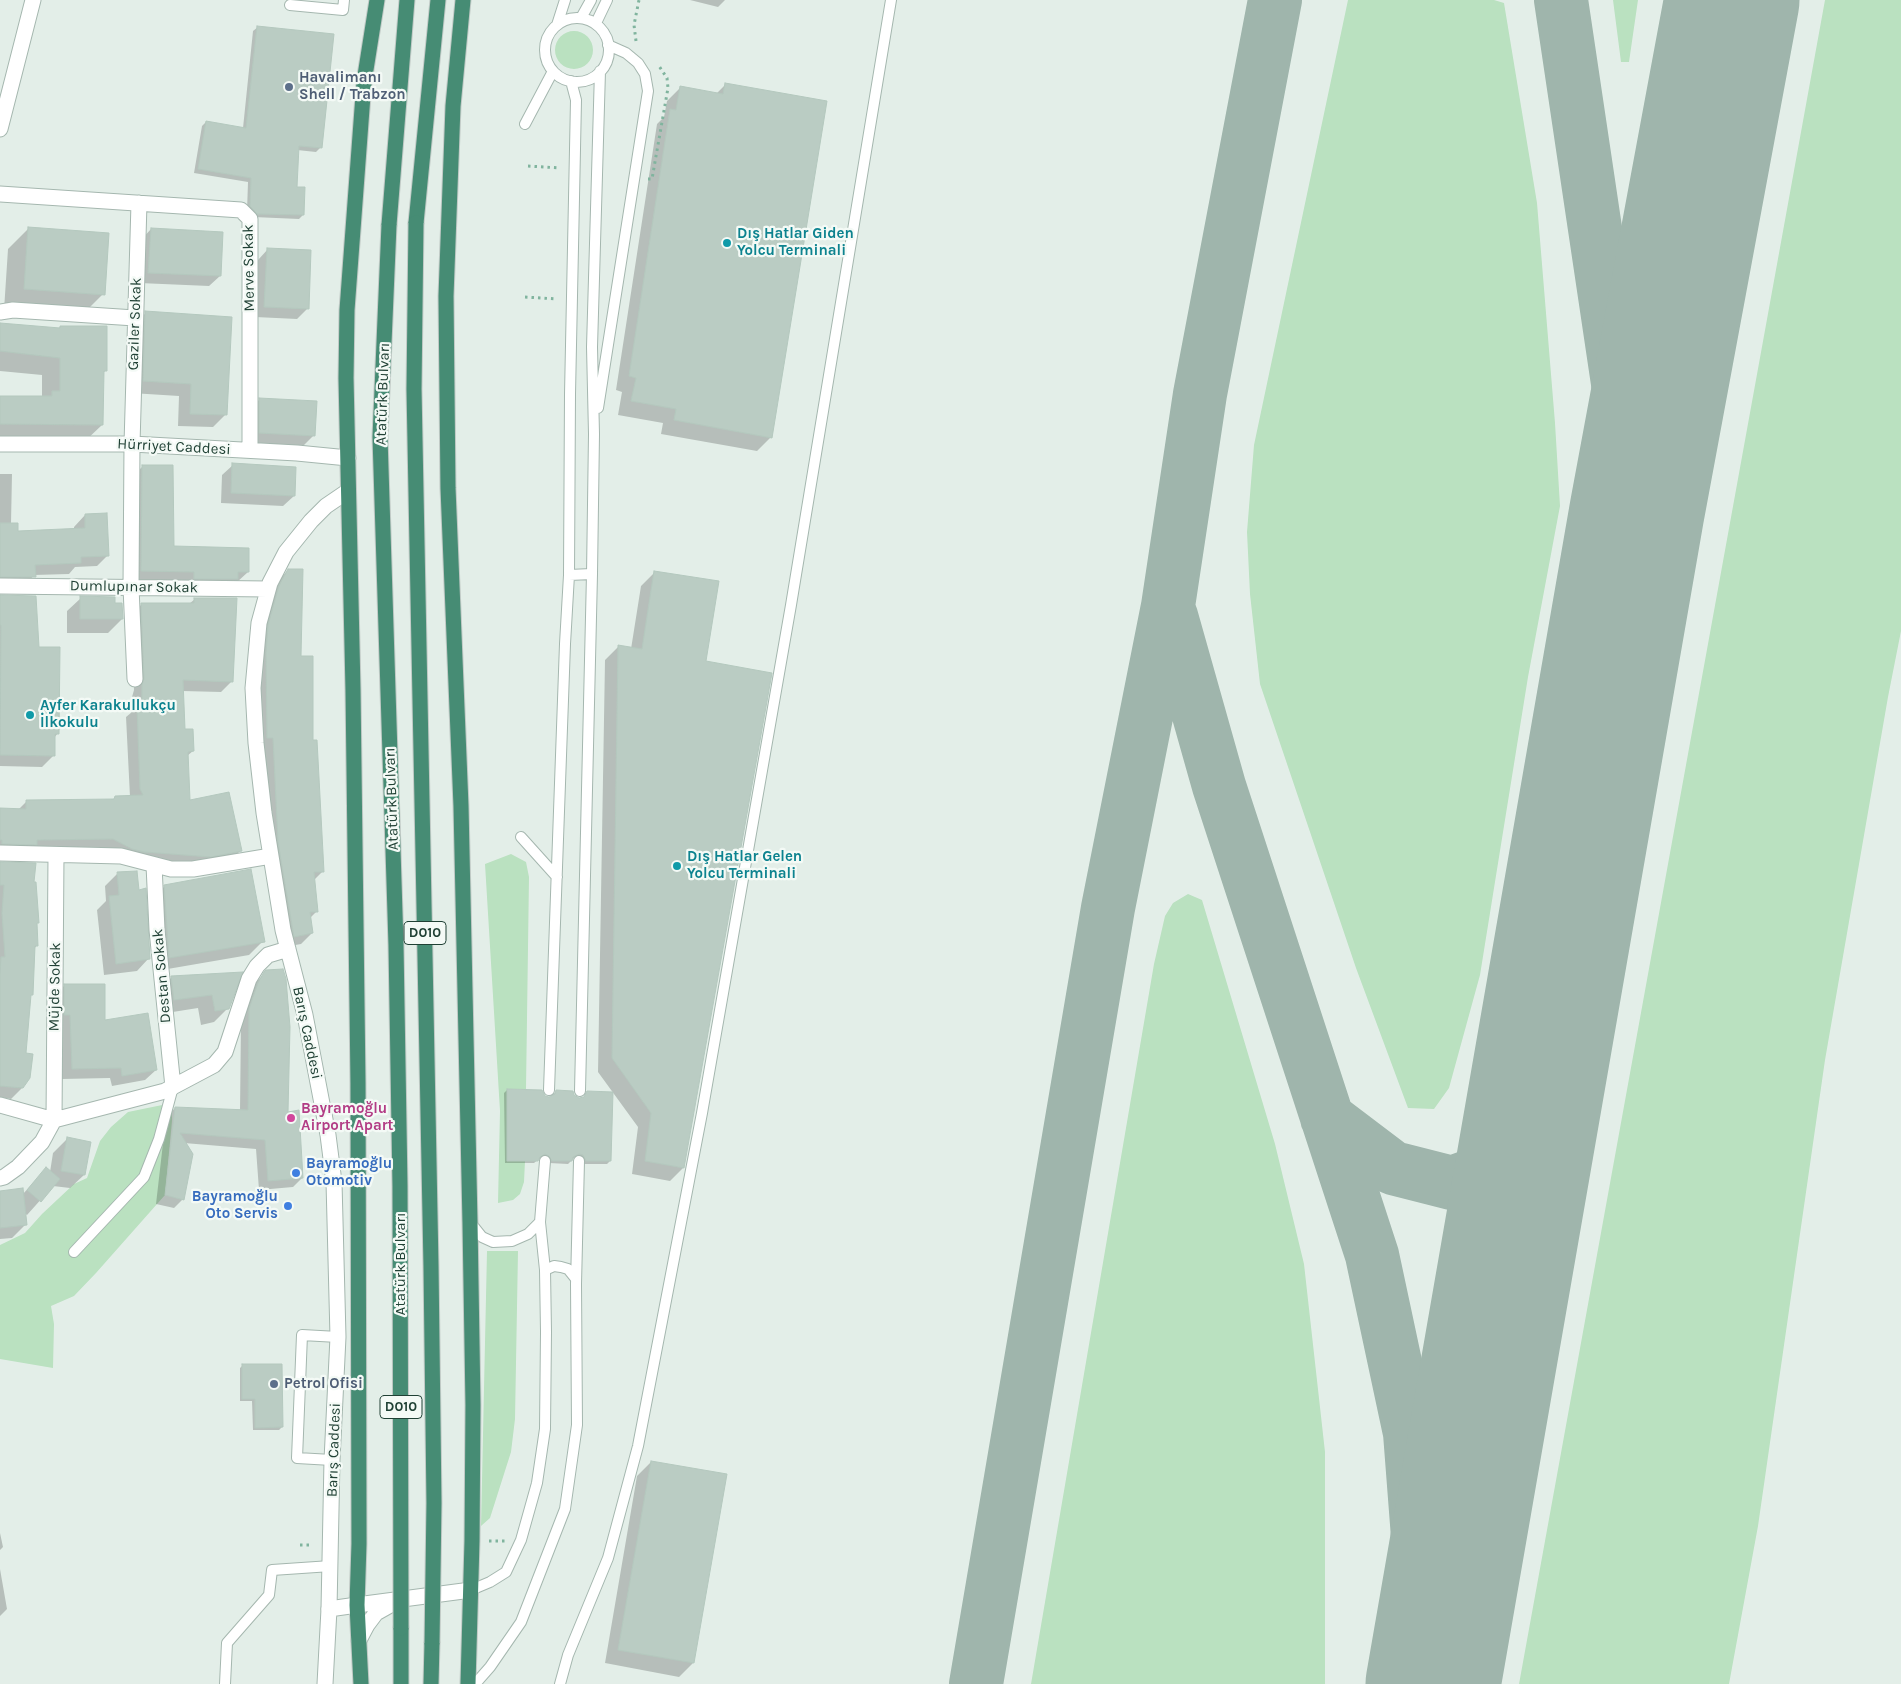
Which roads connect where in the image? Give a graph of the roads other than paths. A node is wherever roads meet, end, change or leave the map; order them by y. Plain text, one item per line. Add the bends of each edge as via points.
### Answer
1 (33, 0) edge
2 (344, 0) edge
3 (377, 0) edge
4 (407, 0) edge
5 (438, 0) edge
6 (463, 0) edge
7 (566, 0) edge
8 (591, 0) edge
9 (608, 0) edge
10 (891, 0) edge
11 (290, 5) dead end
12 (581, 18) junction
13 (596, 23) junction
14 (557, 25) junction
15 (608, 45) junction
16 (553, 71) junction
17 (600, 71) junction
18 (570, 81) junction
19 (525, 124) dead end
20 (0, 130) edge
21 (0, 194) edge
22 (139, 203) junction
23 (0, 312) edge
24 (135, 318) junction
25 (594, 434) junction
26 (0, 444) edge
27 (132, 444) junction
28 (250, 450) junction
29 (348, 458) junction
30 (348, 491) junction
31 (592, 574) junction
32 (569, 575) junction
33 (0, 586) edge
34 (132, 588) junction
35 (268, 589) junction
36 (135, 679) dead end
37 (521, 837) dead end
38 (0, 853) edge
39 (56, 854) junction
40 (271, 856) junction
41 (154, 865) junction
42 (557, 877) junction
43 (288, 949) junction
44 (173, 1087) junction
45 (549, 1090) dead end
46 (580, 1091) dead end
47 (0, 1105) edge
48 (54, 1120) junction
49 (545, 1161) dead end
50 (579, 1161) dead end
51 (0, 1178) edge
52 (470, 1222) junction
53 (540, 1222) junction
54 (74, 1252) dead end
55 (545, 1270) junction
56 (576, 1279) junction
57 (338, 1337) junction
58 (332, 1460) junction
59 (331, 1566) junction
60 (470, 1590) junction
61 (400, 1600) junction
62 (357, 1605) junction
63 (329, 1609) junction
64 (359, 1640) junction
65 (225, 1684) edge
66 (325, 1684) edge
67 (361, 1684) edge
68 (401, 1684) edge
69 (431, 1684) edge
70 (468, 1684) edge
71 (475, 1684) edge
72 (560, 1684) edge

1 - 20 street
2 - 11 lane via 343,10
3 - 29 highway via 364,82 347,310
4 - 68 highway, Atatürk Bulvarı / D010, bridge via 389,225 380,437 396,945
5 - 69 highway, Atatürk Bulvarı / D010, bridge via 416,223 414,389 434,1503
6 - 52 highway via 453,106 446,296 448,488 461,806
7 - 14 lane
8 - 12 lane
9 - 13 lane
10 - 72 lane via 790,615 702,1112 638,1446 608,1558 568,1655
12 - 13 lane
12 - 14 lane via 564,20
13 - 15 lane
14 - 16 lane via 546,42 548,62
15 - 17 lane via 608,56
15 - 25 lane via 638,63 645,74 648,91
16 - 18 lane
16 - 19 lane
17 - 18 lane via 592,78
17 - 25 lane via 592,347
18 - 32 lane via 576,100
21 - 22 street, Merve Sokak
22 - 24 street, Gaziler Sokak
22 - 28 street, Merve Sokak via 241,210 250,219
23 - 24 street via 13,310
24 - 27 street, Gaziler Sokak
25 - 31 lane
26 - 27 street, Hürriyet Caddesi
27 - 28 street, Hürriyet Caddesi
27 - 34 street, Gaziler Sokak
28 - 29 street, Hürriyet Caddesi
29 - 30 highway
30 - 35 street, Barış Caddesi via 311,520 286,552
30 - 62 highway via 358,1083
31 - 32 lane
31 - 46 lane
32 - 42 lane
33 - 34 street, Dumlupınar Sokak
34 - 35 street, Dumlupınar Sokak
34 - 36 street, Gaziler Sokak
35 - 40 street, Barış Caddesi via 259,623 253,688 256,743
37 - 42 lane
38 - 39 street
39 - 41 street via 121,856
39 - 48 street, Müjde Sokak
40 - 41 street via 193,869
40 - 43 street, Barış Caddesi
41 - 44 street, Destan Sokak
42 - 45 lane
43 - 44 street via 268,955 249,979 226,1052 214,1066
43 - 57 street, Barış Caddesi via 305,1015 333,1166
44 - 48 street
44 - 54 lane via 159,1139 144,1177
47 - 48 street
48 - 51 street via 42,1142 18,1167
49 - 53 lane
50 - 56 lane
52 - 53 lane via 482,1237 493,1242 520,1238
52 - 60 highway
53 - 55 lane
55 - 56 lane via 554,1266 568,1269
55 - 60 lane via 545,1429 537,1483 521,1540 506,1572
56 - 71 lane via 577,1425 565,1509 520,1622
57 - 58 street, Barış Caddesi
57 - 58 lane via 302,1335 297,1458
58 - 59 street, Barış Caddesi
59 - 63 street, Barış Caddesi
59 - 65 lane via 272,1570 269,1595 227,1643
60 - 61 street
60 - 70 highway
61 - 62 street
61 - 64 street via 376,1613
62 - 63 street
62 - 64 highway
63 - 66 street, Barış Caddesi
64 - 67 highway

